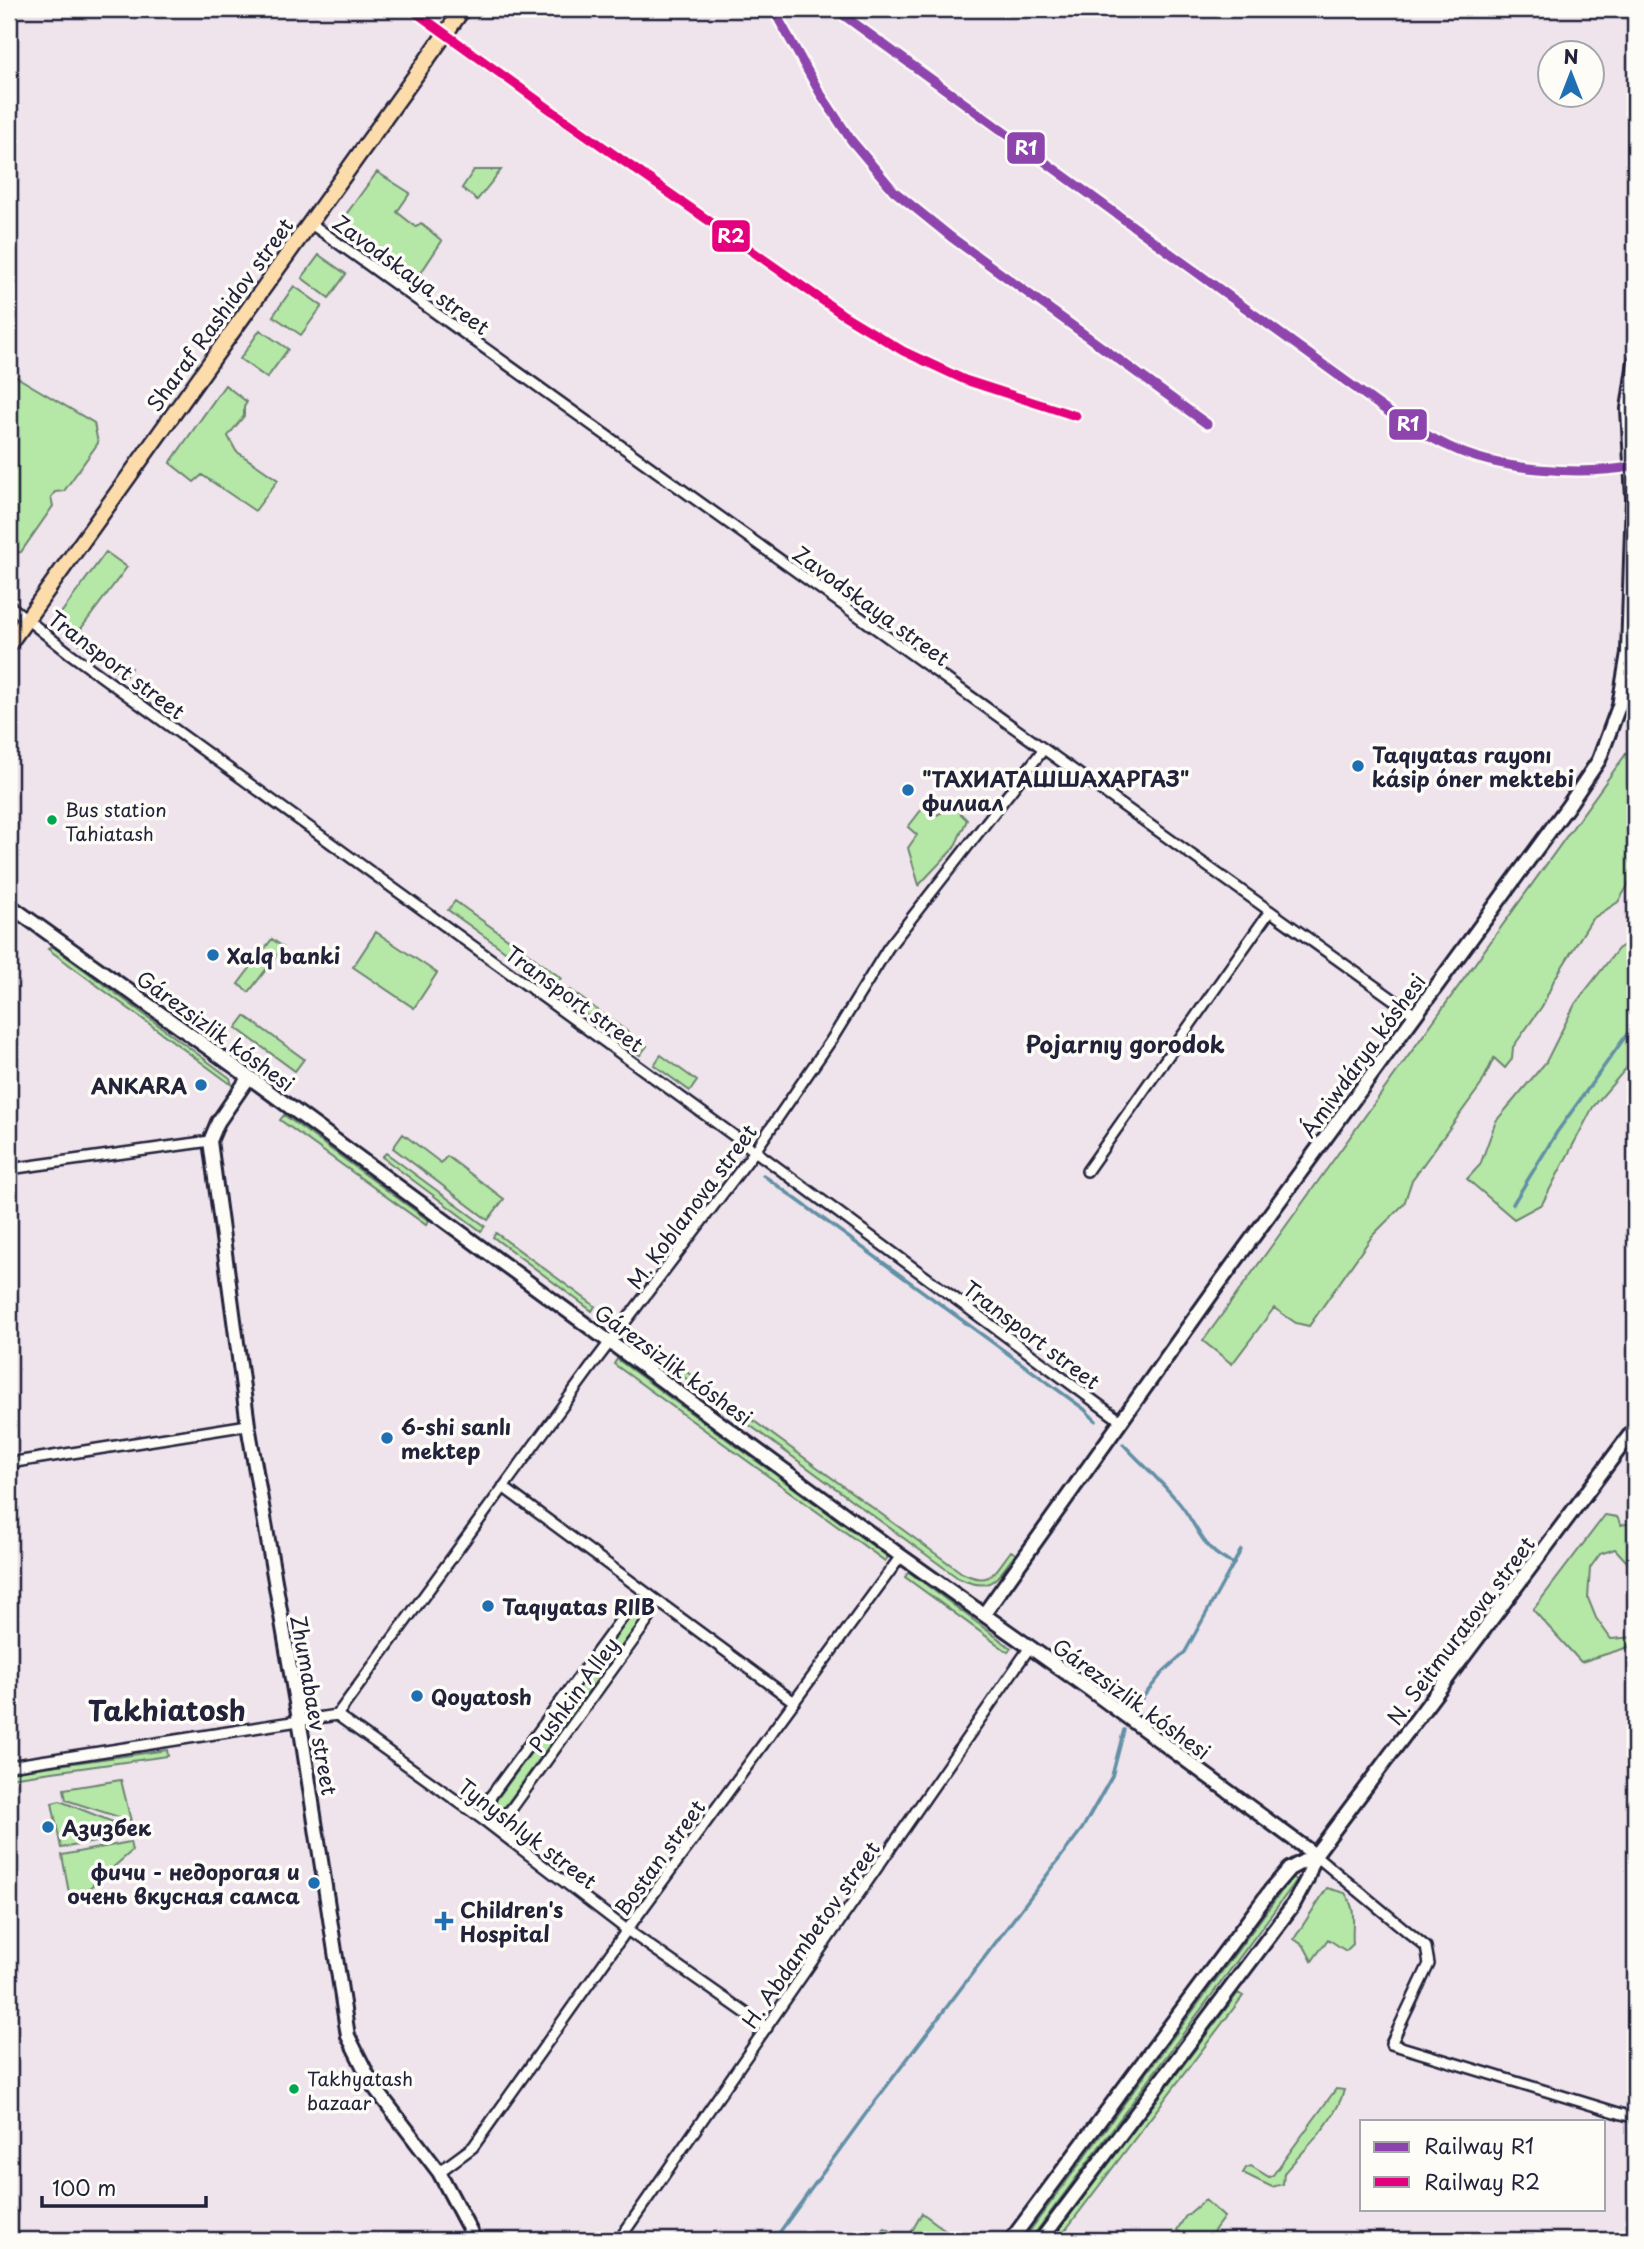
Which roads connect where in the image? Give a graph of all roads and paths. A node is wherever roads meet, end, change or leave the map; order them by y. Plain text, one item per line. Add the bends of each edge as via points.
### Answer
1 (463, 9) edge
2 (310, 223) junction
3 (1635, 360) edge
4 (1634, 498) edge
5 (9, 605) edge
6 (27, 618) junction
7 (9, 644) edge
8 (1043, 750) junction
9 (9, 905) edge
10 (1270, 911) junction
11 (1415, 1015) junction
12 (249, 1077) junction
13 (210, 1141) junction
14 (755, 1151) junction
15 (9, 1169) edge
16 (1087, 1171) dead end
17 (610, 1342) junction
18 (1121, 1421) junction
19 (248, 1424) junction
20 (1635, 1428) edge
21 (9, 1464) edge
22 (503, 1487) junction
23 (901, 1556) junction
24 (651, 1597) junction
25 (984, 1614) junction
26 (1030, 1647) junction
27 (793, 1701) junction
28 (337, 1715) junction
29 (299, 1721) junction
30 (9, 1766) edge
31 (485, 1821) junction
32 (1315, 1855) junction
33 (627, 1930) junction
34 (767, 2028) junction
35 (1635, 2118) edge
36 (439, 2172) junction
37 (475, 2240) edge
38 (619, 2240) edge
39 (1011, 2240) edge
40 (1041, 2240) edge

1 - 2 main road, Sharaf Rashidov street
2 - 6 main road, Sharaf Rashidov street
2 - 8 street, Zavodskaya street
3 - 4 street, Ámiwdárya kóshesi via 1628,409
4 - 11 street, Ámiwdárya kóshesi via 1628,653 1619,706 1599,760
5 - 6 street, Transport street
6 - 7 main road, Sharaf Rashidov street
6 - 14 street, Transport street
8 - 10 street, Zavodskaya street
8 - 14 street, M. Koblanova street via 888,948
9 - 12 street, Gárezsizlik kóshesi
10 - 11 street, Zavodskaya street
10 - 16 street
11 - 18 street, Ámiwdárya kóshesi
12 - 13 street
12 - 17 street, Gárezsizlik kóshesi
13 - 15 street
13 - 19 street, Zhumabaev street
14 - 17 street, M. Koblanova street
14 - 18 street, Transport street
17 - 22 street, M. Koblanova street
17 - 23 street, Gárezsizlik kóshesi
18 - 25 street, Ámiwdárya kóshesi
19 - 21 street
19 - 29 street, Zhumabaev street
20 - 32 street, N. Seitmuratova street
22 - 24 street
22 - 28 street, M. Koblanova street
23 - 25 street, Gárezsizlik kóshesi
23 - 27 street, Bostan street
24 - 27 street
24 - 31 street, Pushkin Alley via 631,1606 491,1796
24 - 31 street, Pushkin Alley via 649,1619 510,1811
25 - 26 street, Gárezsizlik kóshesi
26 - 32 street, Gárezsizlik kóshesi
26 - 34 street, H. Abdambetov street
27 - 33 street, Bostan street
28 - 29 street
28 - 31 street, Tynyshlyk street
29 - 30 street
29 - 36 street, Zhumabaev street via 348,2036 372,2084
31 - 33 street, Tynyshlyk street
32 - 35 street via 1426,1947 1429,1964 1391,2044
32 - 39 street via 1289,1869 1270,1892
32 - 40 street via 1293,1905
33 - 34 street, Tynyshlyk street
33 - 36 street, Bostan street via 473,2147
34 - 38 street, H. Abdambetov street
36 - 37 street, Zhumabaev street

